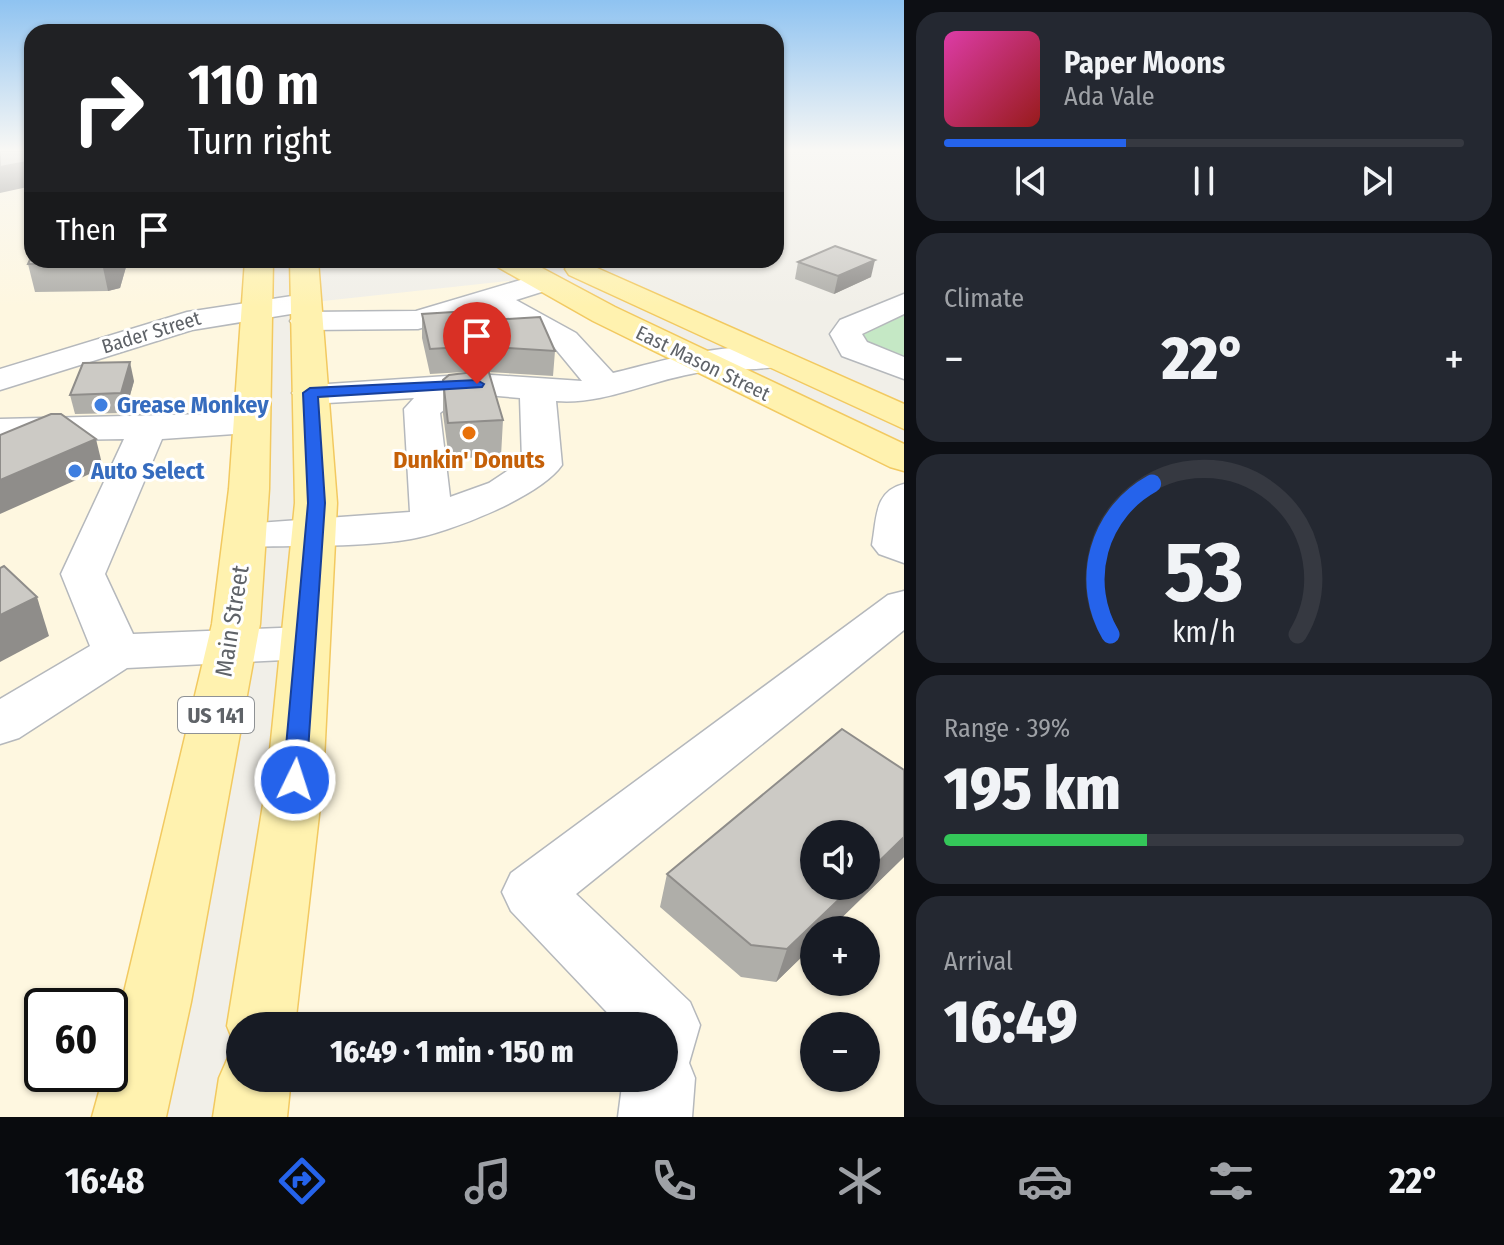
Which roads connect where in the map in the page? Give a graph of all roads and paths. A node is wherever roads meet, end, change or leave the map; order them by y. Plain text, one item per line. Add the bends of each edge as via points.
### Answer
1 (555, 268) edge
2 (559, 268) edge
3 (559, 268) edge
4 (286, 290) edge
5 (492, 300) junction
6 (904, 303) edge
7 (771, 358) junction
8 (701, 362) junction
9 (904, 369) edge
10 (0, 380) edge
11 (605, 386) junction
12 (310, 393) junction
13 (538, 399) junction
14 (904, 418) edge
15 (251, 424) junction
16 (148, 428) junction
17 (0, 430) edge
18 (904, 459) edge
19 (904, 496) edge
20 (432, 521) junction
21 (314, 531) junction
22 (245, 534) junction
23 (904, 550) edge
24 (904, 606) edge
25 (305, 643) junction
26 (231, 647) junction
27 (117, 652) junction
28 (0, 724) edge
29 (263, 1012) edge
30 (653, 1012) edge
31 (253, 1092) edge
32 (658, 1092) edge
33 (129, 1117) edge
34 (250, 1117) edge
35 (655, 1117) edge

1 - 5 street, Bader Street
2 - 7 main road, East Mason Street
3 - 8 main road, East Mason Street
4 - 5 street, Bader Street via 418,320
4 - 10 street, Bader Street
4 - 12 main road
4 - 15 main road, Main Street / US 141
5 - 11 street via 565,340
6 - 9 street via 846,334 854,349
7 - 8 street
7 - 14 main road, East Mason Street
8 - 11 street
8 - 18 main road, East Mason Street
11 - 13 street
12 - 13 street via 477,384
12 - 21 main road
13 - 20 street via 542,465 503,492
13 - 20 street via 439,397 422,409
15 - 16 street
15 - 22 main road, Main Street / US 141
16 - 17 street
16 - 27 street via 83,574
19 - 23 street via 894,545
20 - 21 street via 393,529
21 - 22 street
21 - 25 main road
22 - 26 main road, Main Street / US 141
24 - 30 street via 533,892
25 - 26 street
25 - 29 main road via 295,780
26 - 27 street
26 - 33 main road, Main Street / US 141
27 - 28 street
31 - 34 main road
32 - 35 street

